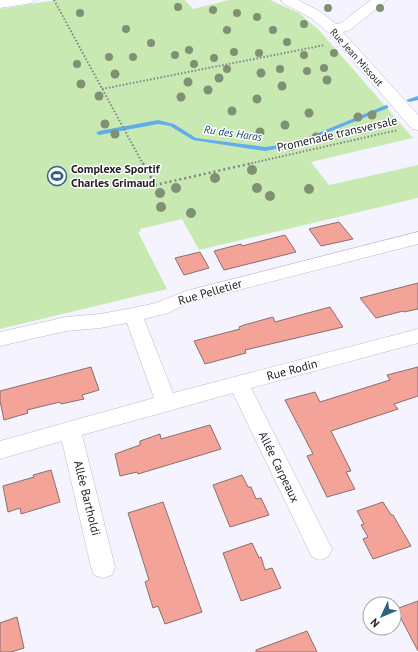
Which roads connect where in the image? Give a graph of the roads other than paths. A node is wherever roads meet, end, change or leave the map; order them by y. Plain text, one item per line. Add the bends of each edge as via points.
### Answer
1 (27, 0) edge
2 (288, 0) edge
3 (380, 0) edge
4 (0, 4) edge
5 (338, 36) junction
6 (418, 125) edge
7 (418, 238) edge
8 (133, 315) junction
9 (418, 336) edge
10 (0, 339) edge
11 (238, 384) junction
12 (166, 402) junction
13 (70, 430) junction
14 (0, 450) edge
15 (320, 549) dead end
16 (103, 567) dead end

1 - 4 street
2 - 5 street, Rue Jean Missout via 316,15
3 - 5 street via 345,27
5 - 6 street, Rue Jean Missout
7 - 8 street, Rue Pelletier via 186,297 161,308
8 - 10 street, Rue Pelletier via 100,322 66,324
8 - 12 street
9 - 11 street, Rue Rodin
11 - 12 street, Rue Rodin
11 - 15 street, Allée Carpeaux
12 - 13 street, Rue Rodin
13 - 14 street, Rue Rodin
13 - 16 street, Allée Bartholdi

